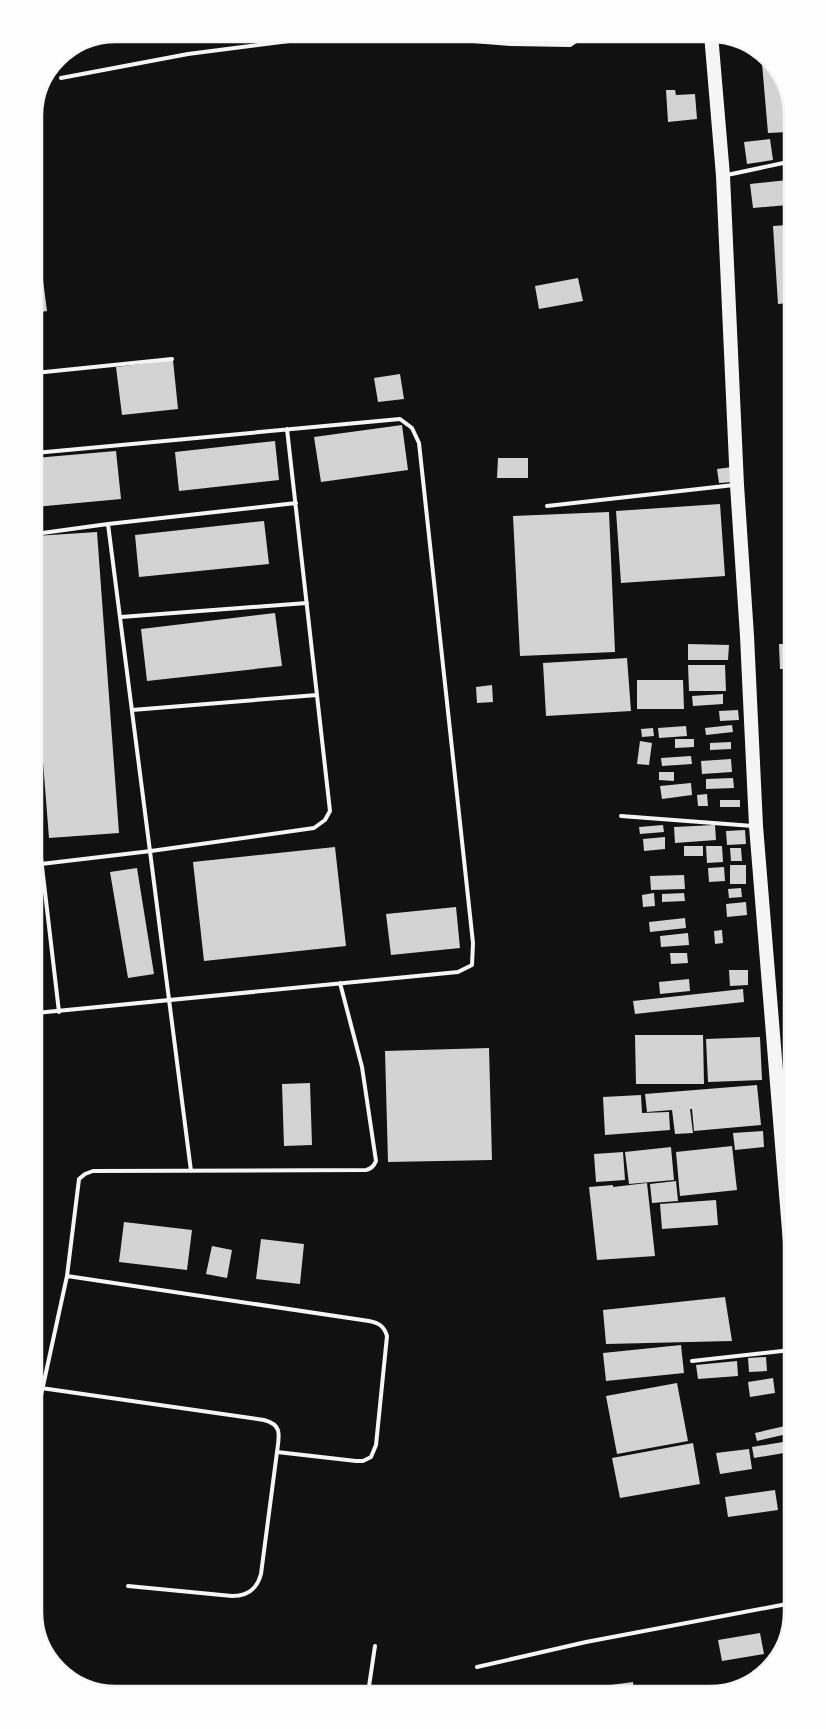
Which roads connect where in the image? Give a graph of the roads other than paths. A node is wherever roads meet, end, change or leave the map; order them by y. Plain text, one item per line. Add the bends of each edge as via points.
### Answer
1 (279, 42) edge
2 (494, 43) edge
3 (573, 43) edge
4 (712, 43) edge
5 (61, 78) dead end
6 (784, 163) edge
7 (723, 176) junction
8 (172, 359) dead end
9 (43, 372) edge
10 (287, 429) junction
11 (43, 452) edge
12 (736, 485) junction
13 (296, 503) junction
14 (547, 506) dead end
15 (108, 524) junction
16 (43, 533) edge
17 (307, 603) junction
18 (121, 617) junction
19 (317, 695) junction
20 (132, 710) junction
21 (621, 816) dead end
22 (756, 826) junction
23 (151, 851) junction
24 (42, 864) edge
25 (42, 877) edge
26 (340, 983) junction
27 (170, 1000) junction
28 (58, 1012) junction
29 (42, 1013) edge
30 (784, 1169) edge
31 (191, 1171) junction
32 (67, 1276) junction
33 (784, 1351) edge
34 (692, 1361) dead end
35 (42, 1383) edge
36 (42, 1388) edge
37 (277, 1452) junction
38 (128, 1586) dead end
39 (784, 1605) edge
40 (375, 1646) dead end
41 (477, 1667) dead end
42 (369, 1686) edge

1 - 5 lane via 188,54
2 - 3 lane
4 - 7 highway
6 - 7 lane
7 - 12 highway
8 - 9 lane
10 - 11 lane
10 - 13 lane
10 - 26 lane via 400,419 412,428 419,443 473,943 472,965 458,972
12 - 14 lane
12 - 22 highway
13 - 15 lane
13 - 17 lane
15 - 16 lane
15 - 18 lane
17 - 18 lane
17 - 19 lane
18 - 20 lane
19 - 20 lane
19 - 23 lane via 330,810 325,820 314,828
20 - 23 lane
21 - 22 lane
22 - 30 highway
23 - 24 lane
23 - 27 lane
25 - 28 lane
26 - 27 lane
26 - 31 lane via 362,1067 375,1164 370,1170
27 - 28 lane
27 - 31 lane
28 - 29 lane
31 - 32 lane via 94,1171 79,1179
32 - 35 lane
32 - 37 lane via 380,1324 387,1336 376,1445 371,1457 356,1461
33 - 34 lane
36 - 37 lane via 272,1422 279,1434
37 - 38 lane via 261,1574 254,1589 241,1596 232,1596
39 - 41 lane via 586,1642
40 - 42 lane

